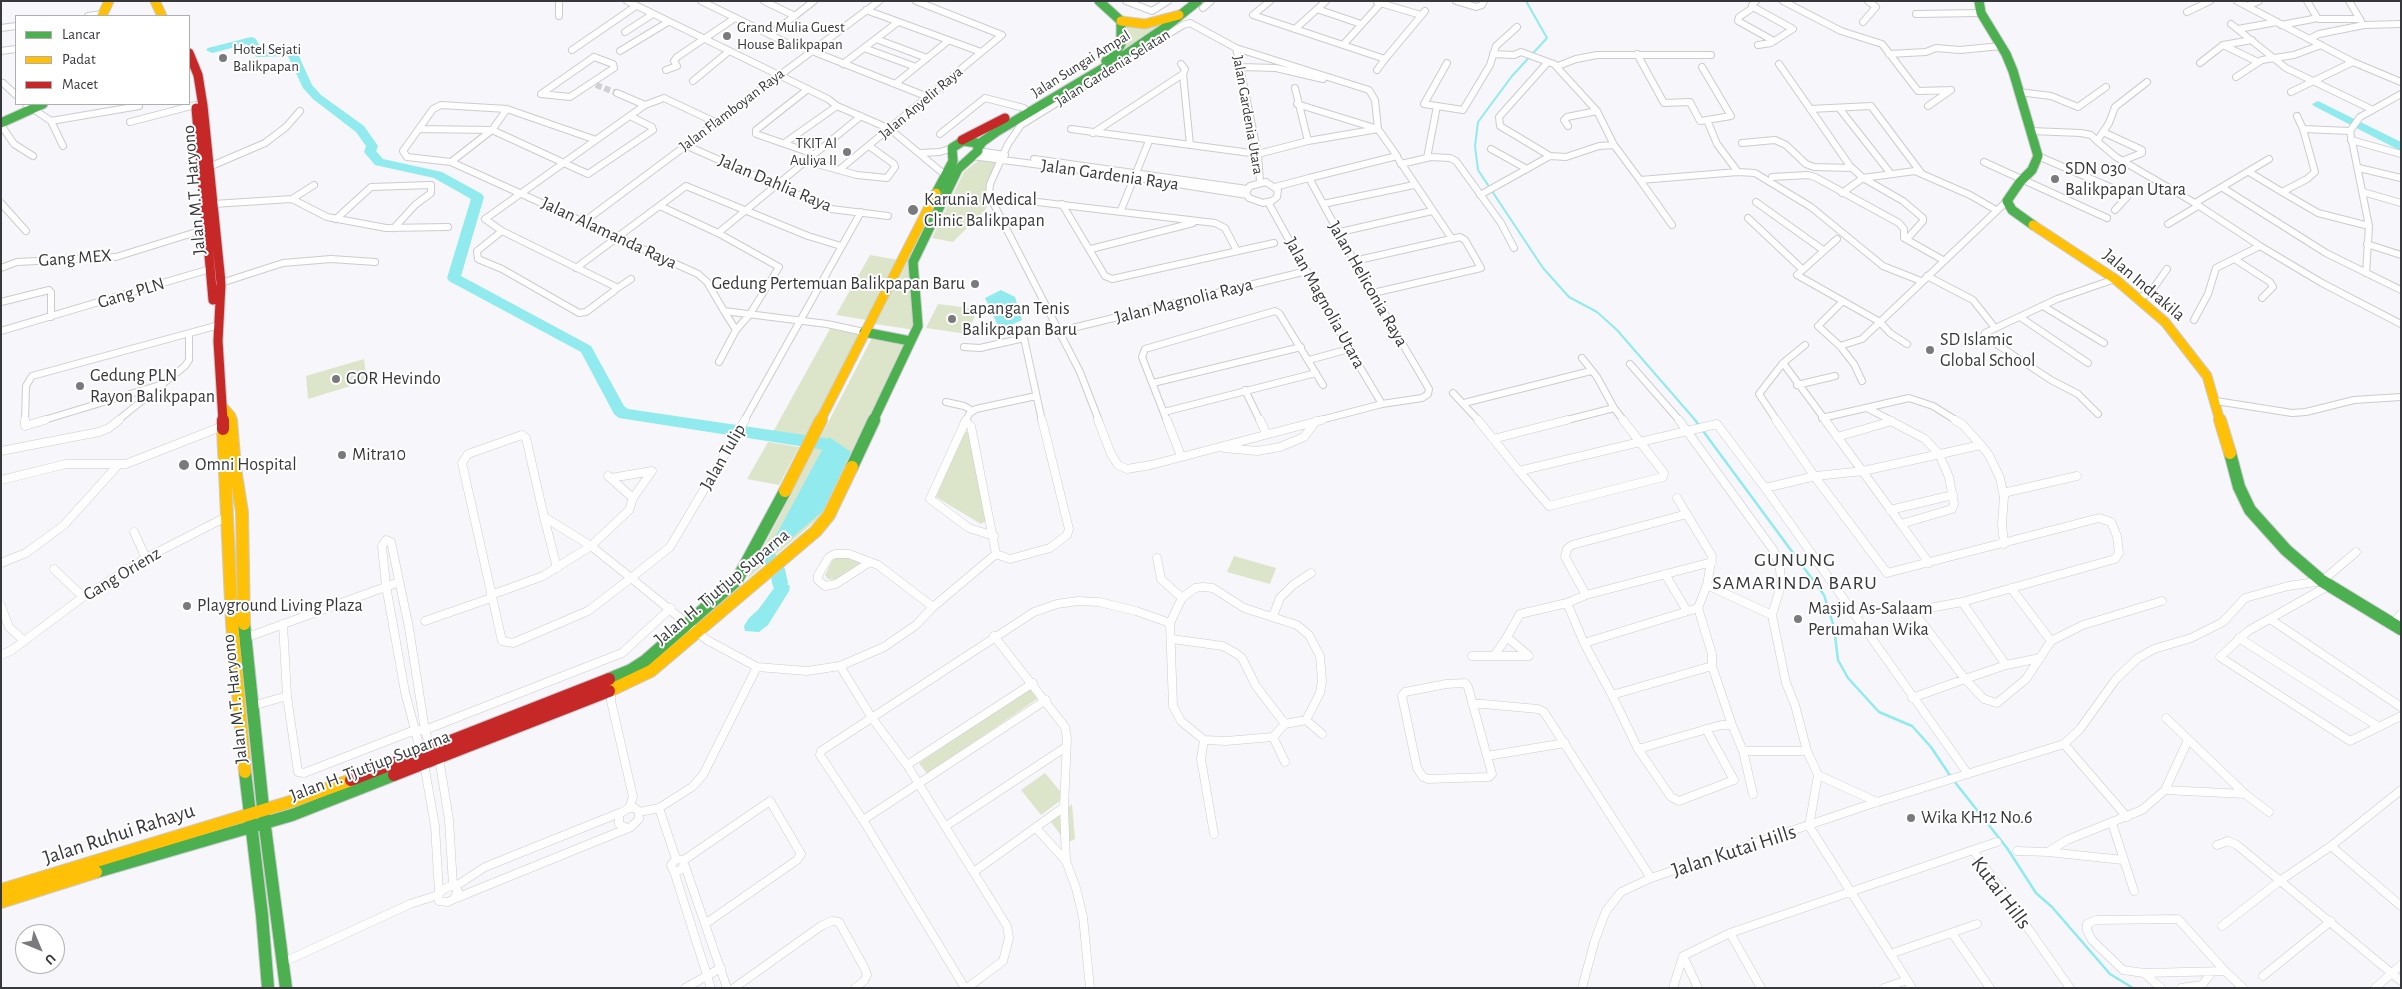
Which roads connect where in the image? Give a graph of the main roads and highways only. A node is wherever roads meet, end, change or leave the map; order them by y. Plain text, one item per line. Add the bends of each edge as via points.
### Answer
1 (103, 1) edge
2 (109, 1) edge
3 (155, 1) edge
4 (163, 1) edge
5 (1099, 1) edge
6 (1979, 1) edge
7 (1200, 4) edge
8 (1183, 14) junction
9 (97, 15) edge
10 (98, 15) edge
11 (162, 15) edge
12 (170, 15) edge
13 (1121, 21) junction
14 (190, 57) edge
15 (190, 76) edge
16 (32, 106) edge
17 (1, 124) edge
18 (954, 147) junction
19 (976, 151) junction
20 (219, 325) junction
21 (864, 332) junction
22 (910, 341) junction
23 (224, 408) junction
24 (693, 627) junction
25 (2397, 627) edge
26 (429, 756) junction
27 (264, 816) junction
28 (250, 820) junction
29 (1, 890) edge
30 (1, 902) edge
31 (268, 988) edge
32 (286, 988) edge

1 - 9 main road
2 - 10 main road
3 - 11 main road
4 - 12 main road
5 - 13 main road
6 - 25 main road, Jalan Indrakila via 1981,13 2013,71 2038,156 2032,170 2007,201 2012,210 2115,279 2164,322 2206,376 2239,487 2250,510 2286,550 2325,584
7 - 8 main road, Jalan Sungai Ampal
8 - 13 main road via 1145,24
8 - 19 main road, Jalan Sungai Ampal via 1122,57 996,132
13 - 18 main road, Jalan Sungai Ampal via 1121,44 1112,58
14 - 20 main road, Jalan M.T. Haryono via 198,75 203,106 220,283
15 - 20 main road, Jalan M.T. Haryono via 196,105 212,293
16 - 17 main road
18 - 19 main road via 958,156
18 - 21 main road, Jalan H. Tjutjup Suparna via 953,161
19 - 22 main road, Jalan H. Tjutjup Suparna via 958,169 913,262 919,320
20 - 23 main road, Jalan M.T. Haryono
21 - 22 main road
21 - 24 main road, Jalan H. Tjutjup Suparna via 811,442 737,580
22 - 24 main road, Jalan H. Tjutjup Suparna via 828,515 816,531
23 - 27 main road, Jalan M.T. Haryono via 231,416 242,512 245,638
23 - 28 main road, Jalan M.T. Haryono via 232,624
24 - 26 main road, Jalan H. Tjutjup Suparna via 631,670
24 - 26 main road, Jalan H. Tjutjup Suparna via 651,671 611,690
26 - 27 main road, Jalan H. Tjutjup Suparna
27 - 28 main road, Jalan H. Tjutjup Suparna
27 - 32 main road, Jalan M.T. Haryono
28 - 29 main road, Jalan Ruhui Rahayu via 213,824
28 - 30 main road, Jalan Ruhui Rahayu via 212,836
28 - 31 main road, Jalan M.T. Haryono

